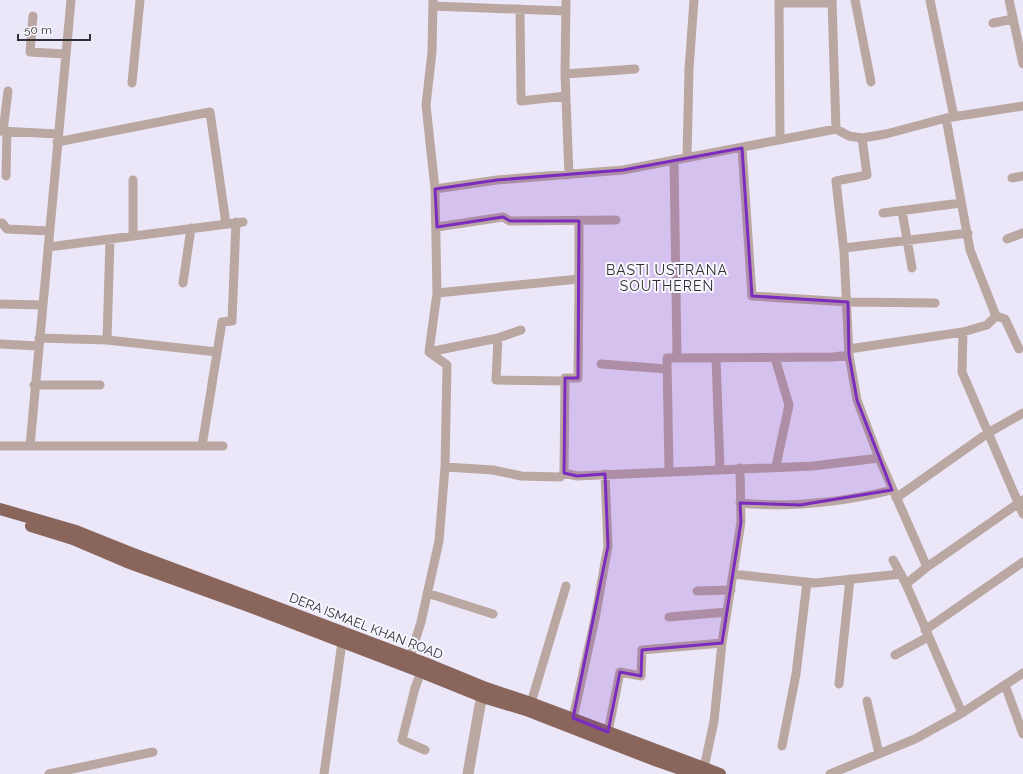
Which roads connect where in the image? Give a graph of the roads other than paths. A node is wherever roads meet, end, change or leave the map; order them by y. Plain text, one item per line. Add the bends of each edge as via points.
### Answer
1 (71, 0) edge
2 (140, 0) edge
3 (566, 0) edge
4 (694, 0) edge
5 (855, 0) edge
6 (930, 0) edge
7 (1009, 0) edge
8 (779, 1) edge
9 (832, 1) edge
10 (433, 3) edge
11 (479, 3) edge
12 (520, 9) junction
13 (565, 11) junction
14 (33, 16) dead end
15 (1023, 20) edge
16 (993, 23) dead end
17 (1014, 23) junction
18 (66, 54) junction
19 (1023, 64) edge
20 (635, 69) dead end
21 (565, 74) junction
22 (871, 82) dead end
23 (132, 83) dead end
24 (8, 91) dead end
25 (566, 96) junction
26 (1023, 106) edge
27 (950, 117) junction
28 (836, 129) junction
29 (3, 131) edge
30 (58, 138) junction
31 (862, 138) junction
32 (780, 140) junction
33 (742, 148) junction
34 (687, 158) junction
35 (674, 160) junction
36 (570, 175) junction
37 (6, 176) dead end
38 (1023, 176) edge
39 (1012, 178) dead end
40 (133, 180) dead end
41 (436, 189) junction
42 (962, 203) junction
43 (902, 211) junction
44 (883, 213) dead end
45 (616, 220) dead end
46 (579, 221) junction
47 (0, 223) edge
48 (226, 224) junction
49 (437, 227) junction
50 (191, 228) junction
51 (49, 231) junction
52 (968, 233) junction
53 (1023, 233) edge
54 (133, 236) junction
55 (110, 239) junction
56 (1006, 239) dead end
57 (907, 241) junction
58 (48, 247) junction
59 (844, 248) junction
60 (912, 268) dead end
61 (579, 279) junction
62 (183, 283) dead end
63 (437, 293) junction
64 (848, 302) junction
65 (935, 303) dead end
66 (0, 304) edge
67 (42, 305) junction
68 (996, 316) junction
69 (521, 330) dead end
70 (963, 332) junction
71 (498, 338) junction
72 (107, 340) junction
73 (38, 342) junction
74 (0, 344) edge
75 (1019, 349) edge
76 (217, 352) junction
77 (429, 352) junction
78 (849, 352) junction
79 (677, 356) junction
80 (774, 358) junction
81 (716, 359) junction
82 (601, 364) dead end
83 (667, 369) junction
84 (565, 381) junction
85 (34, 385) junction
86 (100, 385) dead end
87 (1023, 412) edge
88 (988, 433) junction
89 (0, 446) edge
90 (30, 446) junction
91 (202, 446) junction
92 (223, 446) dead end
93 (879, 458) junction
94 (776, 466) junction
95 (445, 467) junction
96 (740, 468) junction
97 (720, 469) junction
98 (564, 472) junction
99 (669, 472) junction
100 (605, 474) junction
101 (894, 494) junction
102 (1021, 502) edge
103 (740, 503) junction
104 (0, 509) edge
105 (1023, 514) edge
106 (0, 516) edge
107 (893, 560) dead end
108 (1023, 562) edge
109 (927, 567) junction
110 (733, 574) junction
111 (900, 574) junction
112 (850, 579) junction
113 (807, 582) junction
114 (906, 584) junction
115 (566, 586) dead end
116 (731, 590) junction
117 (697, 591) dead end
118 (427, 593) junction
119 (727, 612) junction
120 (493, 614) dead end
121 (669, 618) dead end
122 (926, 633) junction
123 (342, 642) junction
124 (722, 643) junction
125 (894, 655) dead end
126 (410, 657) junction
127 (421, 672) junction
128 (1023, 673) edge
129 (839, 684) dead end
130 (1005, 685) junction
131 (485, 693) junction
132 (867, 701) dead end
133 (531, 702) junction
134 (962, 713) junction
135 (573, 718) junction
136 (608, 732) junction
137 (1023, 734) edge
138 (782, 746) dead end
139 (425, 750) dead end
140 (153, 752) dead end
141 (879, 754) junction
142 (700, 771) edge
143 (49, 774) edge
144 (324, 774) edge
145 (468, 774) edge
146 (720, 774) edge
147 (830, 774) edge

1 - 18 street
2 - 23 street
3 - 13 street
4 - 34 street
5 - 22 street
6 - 27 street
7 - 17 street
8 - 9 street
8 - 32 street
9 - 28 street
10 - 11 street
10 - 41 street via 432,52 426,105
11 - 12 street
12 - 13 street
12 - 25 street via 522,101
13 - 21 street
14 - 18 street via 30,52
15 - 17 street
16 - 17 street
17 - 19 street
18 - 30 street
20 - 21 street
21 - 25 street
24 - 29 street
25 - 36 street
26 - 27 street
27 - 31 street
27 - 42 street
28 - 31 street via 849,136
28 - 32 street
29 - 30 street
29 - 37 street
30 - 48 street via 210,112
30 - 51 street
31 - 59 street via 867,175 836,181
32 - 33 street
33 - 34 street
33 - 64 street via 752,296
34 - 35 street
35 - 36 street via 623,170
35 - 79 street
36 - 41 street via 497,180
38 - 39 street
40 - 54 street
41 - 49 street
42 - 43 street
42 - 52 street
43 - 44 street
43 - 57 street
45 - 46 street
46 - 49 street via 510,221 504,217
46 - 61 street
47 - 51 street via 7,229
48 - 50 street
48 - 76 street via 240,222 232,321 222,322
49 - 63 street
50 - 54 street
50 - 62 street
51 - 58 street
52 - 57 street
52 - 68 street via 970,250
53 - 56 street
54 - 55 street
55 - 58 street
55 - 72 street
57 - 59 street
57 - 60 street
58 - 67 street
59 - 64 street
61 - 63 street
61 - 84 street via 578,378 565,378
63 - 77 street
64 - 65 street
64 - 78 street
66 - 67 street
67 - 73 street
68 - 70 street via 987,325
68 - 75 street via 1005,319
69 - 71 street
70 - 78 street
70 - 88 street via 962,372
71 - 77 street
71 - 84 street via 496,380
72 - 73 street
72 - 76 street
73 - 74 street
73 - 85 street
76 - 91 street
77 - 95 street via 447,365
78 - 80 street via 833,357
78 - 93 street via 857,400
79 - 81 street
79 - 83 street via 667,358
80 - 81 street
80 - 94 street via 789,405
81 - 97 street
82 - 83 street
83 - 99 street
84 - 98 street
85 - 86 street
85 - 90 street
87 - 88 street
88 - 101 street
88 - 102 street
89 - 90 street
90 - 91 street
91 - 92 street
93 - 94 street via 813,466
93 - 101 street
94 - 96 street
95 - 98 street via 493,470 521,476 560,477
95 - 118 street via 439,541
96 - 97 street
96 - 103 street
97 - 99 street
98 - 100 street via 577,476
99 - 100 street
100 - 135 street via 608,546 596,619
101 - 103 street via 800,505
101 - 109 street
102 - 105 street
102 - 109 street
103 - 110 street via 741,522
104 - 126 highway, DERA ISMAEL KHAN ROAD via 76,531
106 - 123 highway, DERA ISMAEL KHAN ROAD via 73,540
107 - 111 street
108 - 122 street
109 - 114 street
110 - 113 street
110 - 116 street
111 - 112 street
111 - 114 street
112 - 113 street
112 - 129 street
113 - 138 street via 796,674
114 - 122 street
115 - 133 street
116 - 117 street
116 - 119 street
118 - 120 street
118 - 126 street
119 - 121 street
119 - 124 street
122 - 125 street
122 - 134 street
123 - 127 highway, DERA ISMAEL KHAN ROAD
123 - 144 street
124 - 136 street via 642,650 641,676 620,672
124 - 142 street via 714,721
126 - 131 highway, DERA ISMAEL KHAN ROAD
127 - 131 highway, DERA ISMAEL KHAN ROAD
127 - 139 street via 402,740
128 - 130 street
130 - 134 street
130 - 137 street
131 - 133 highway, DERA ISMAEL KHAN ROAD
131 - 142 highway, DERA ISMAEL KHAN ROAD via 652,759
131 - 145 street via 480,705
132 - 141 street
133 - 135 highway, DERA ISMAEL KHAN ROAD
134 - 141 street via 915,739
135 - 136 highway, DERA ISMAEL KHAN ROAD
136 - 142 highway, DERA ISMAEL KHAN ROAD
140 - 143 street
141 - 147 street
142 - 146 highway, DERA ISMAEL KHAN ROAD

